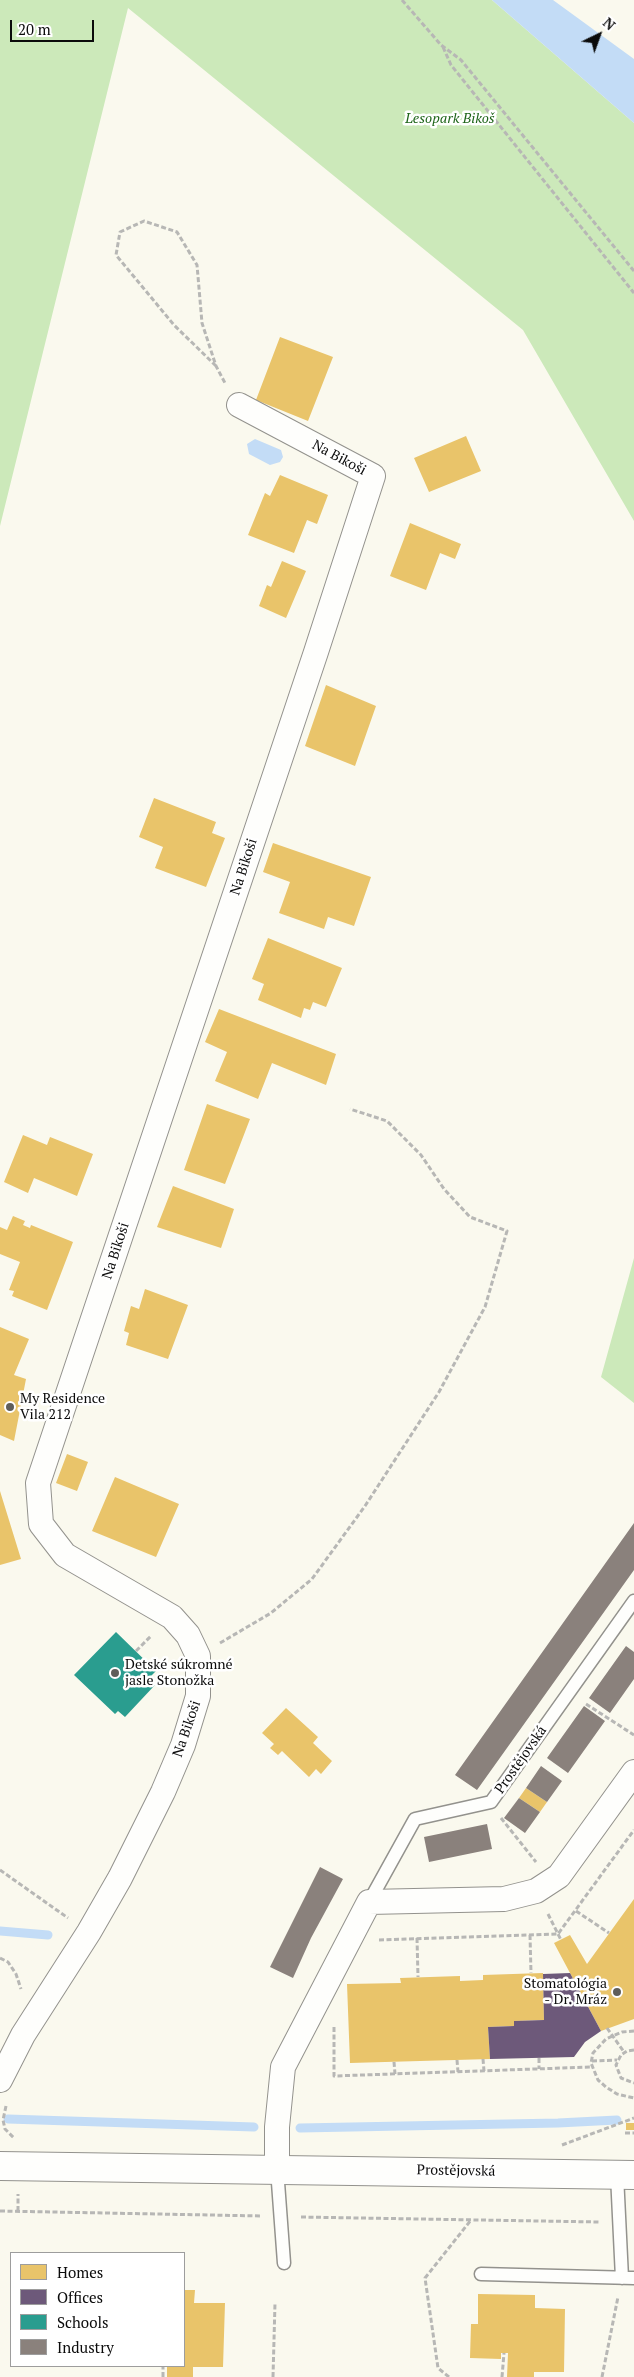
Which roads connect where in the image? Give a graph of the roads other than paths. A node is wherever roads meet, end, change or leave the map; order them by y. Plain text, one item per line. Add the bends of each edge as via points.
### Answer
1 (239, 405) road end
2 (634, 1601) edge
3 (634, 1772) edge
4 (368, 1902) junction
5 (0, 2080) edge
6 (9, 2166) edge
7 (277, 2169) junction
8 (626, 2175) edge
9 (284, 2263) dead end
10 (481, 2274) dead end
11 (628, 2278) edge

1 - 5 street, Na Bikoši via 373,476 38,1483 41,1524 65,1555 172,1617 188,1635 198,1656 198,1696 183,1745 163,1792 120,1878 23,2035
2 - 4 lane, Prostějovská via 491,1802 415,1819
3 - 4 street via 559,1876 536,1891 504,1899
4 - 7 street, Prostějovská via 283,2068 276,2127
6 - 7 street, Prostějovská
7 - 8 street, Prostějovská
7 - 9 lane
8 - 11 lane via 620,2222
10 - 11 lane

